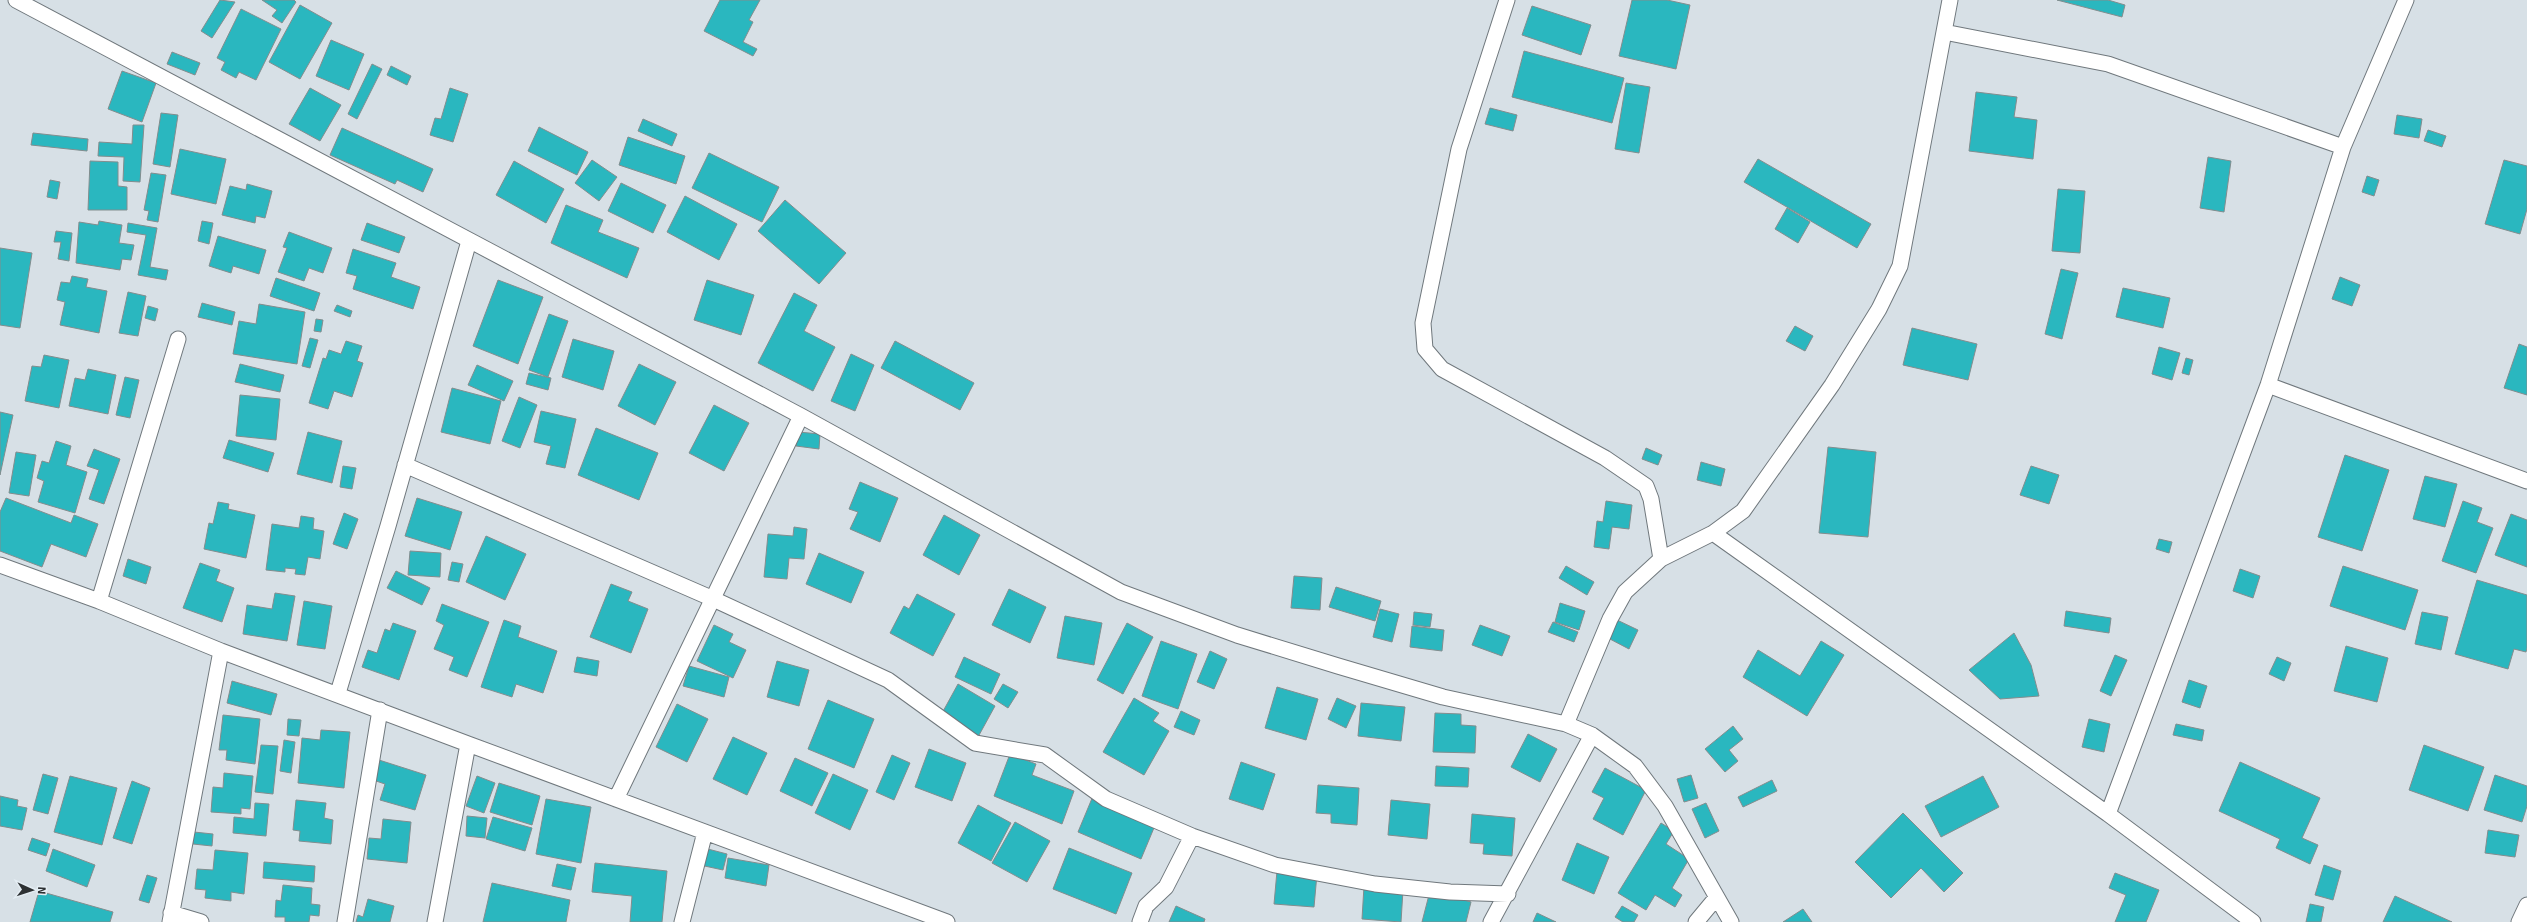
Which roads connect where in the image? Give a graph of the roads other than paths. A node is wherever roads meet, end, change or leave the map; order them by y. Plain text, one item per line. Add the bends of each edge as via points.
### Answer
1 (16, 0) edge
2 (1507, 0) edge
3 (1950, 0) edge
4 (2406, 0) edge
5 (1944, 32) junction
6 (2343, 147) junction
7 (469, 241) junction
8 (178, 339) dead end
9 (2268, 385) junction
10 (801, 416) junction
11 (405, 465) junction
12 (2527, 481) edge
13 (1713, 533) junction
14 (1661, 559) junction
15 (0, 565) edge
16 (711, 598) junction
17 (99, 600) junction
18 (221, 651) junction
19 (338, 693) junction
20 (380, 710) junction
21 (1566, 724) junction
22 (1592, 735) junction
23 (468, 744) junction
24 (616, 799) junction
25 (2108, 814) junction
26 (705, 832) junction
27 (1192, 836) junction
28 (1508, 894) junction
29 (1716, 898) junction
30 (2527, 905) edge
31 (170, 918) edge
32 (201, 922) edge
33 (345, 922) edge
34 (434, 922) edge
35 (682, 922) edge
36 (946, 922) edge
37 (1140, 922) edge
38 (1491, 922) edge
39 (1696, 922) edge
40 (1731, 922) edge
41 (2253, 922) edge
42 (2520, 922) edge

1 - 7 street
2 - 14 street via 1459,149 1422,323 1425,350 1442,369 1605,458 1646,486 1651,499
3 - 5 street
4 - 6 street
5 - 6 street via 2108,64
5 - 13 street via 1900,266 1879,309 1832,385 1743,511
6 - 9 street
7 - 10 street
7 - 11 street
8 - 17 street
9 - 12 street
9 - 25 street
10 - 16 street
10 - 21 street via 1121,592 1237,635 1338,666 1443,697
11 - 16 street
11 - 19 street
13 - 14 street
13 - 25 street
14 - 21 street via 1625,592 1610,619
15 - 17 street
16 - 24 street
16 - 27 street via 888,680 976,743 1045,755 1106,799
17 - 18 street
18 - 19 street
18 - 31 street
19 - 20 street
20 - 23 street
20 - 33 street
21 - 22 street
22 - 28 street
22 - 29 street via 1636,766 1665,806
23 - 24 street
23 - 34 street
24 - 26 street
25 - 41 street
26 - 35 street
26 - 36 street
27 - 28 street via 1275,865 1375,884 1450,892
27 - 37 street via 1166,887 1146,906
28 - 38 street
29 - 39 street
29 - 40 street
30 - 42 street
31 - 32 street

